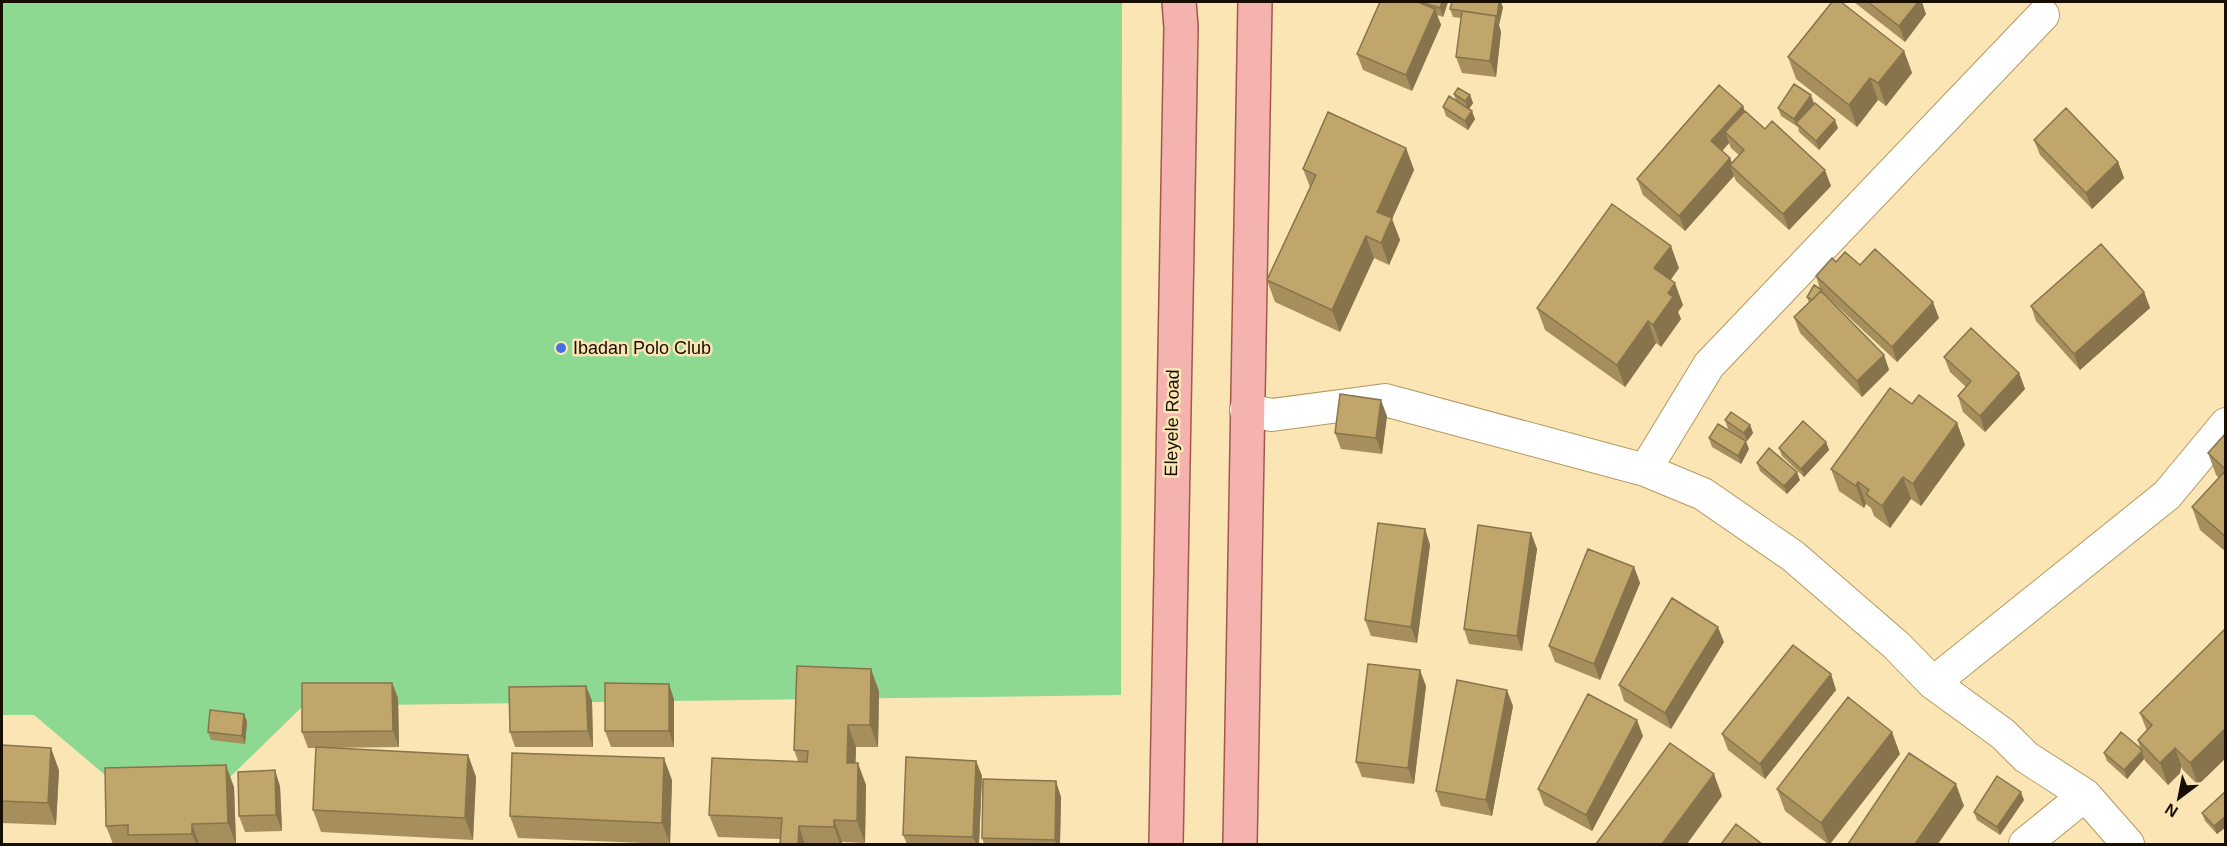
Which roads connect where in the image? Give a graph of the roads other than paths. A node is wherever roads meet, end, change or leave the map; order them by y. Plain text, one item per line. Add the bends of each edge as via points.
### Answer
1 (1179, 2) edge
2 (1255, 2) edge
3 (2043, 15) dead end
4 (1246, 410) junction
5 (2226, 424) edge
6 (1645, 470) junction
7 (1933, 683) junction
8 (2085, 795) junction
9 (1166, 844) edge
10 (1240, 844) edge
11 (2025, 844) edge
12 (2128, 844) edge

1 - 9 main road, Eleyele Road
2 - 4 main road
3 - 6 street via 1709,365
4 - 6 street via 1272,415 1385,400
4 - 10 main road
5 - 7 street via 2167,495
6 - 7 street via 1703,494 1793,556 1897,646
7 - 8 street via 2003,734 2026,757
8 - 11 street
8 - 12 street

